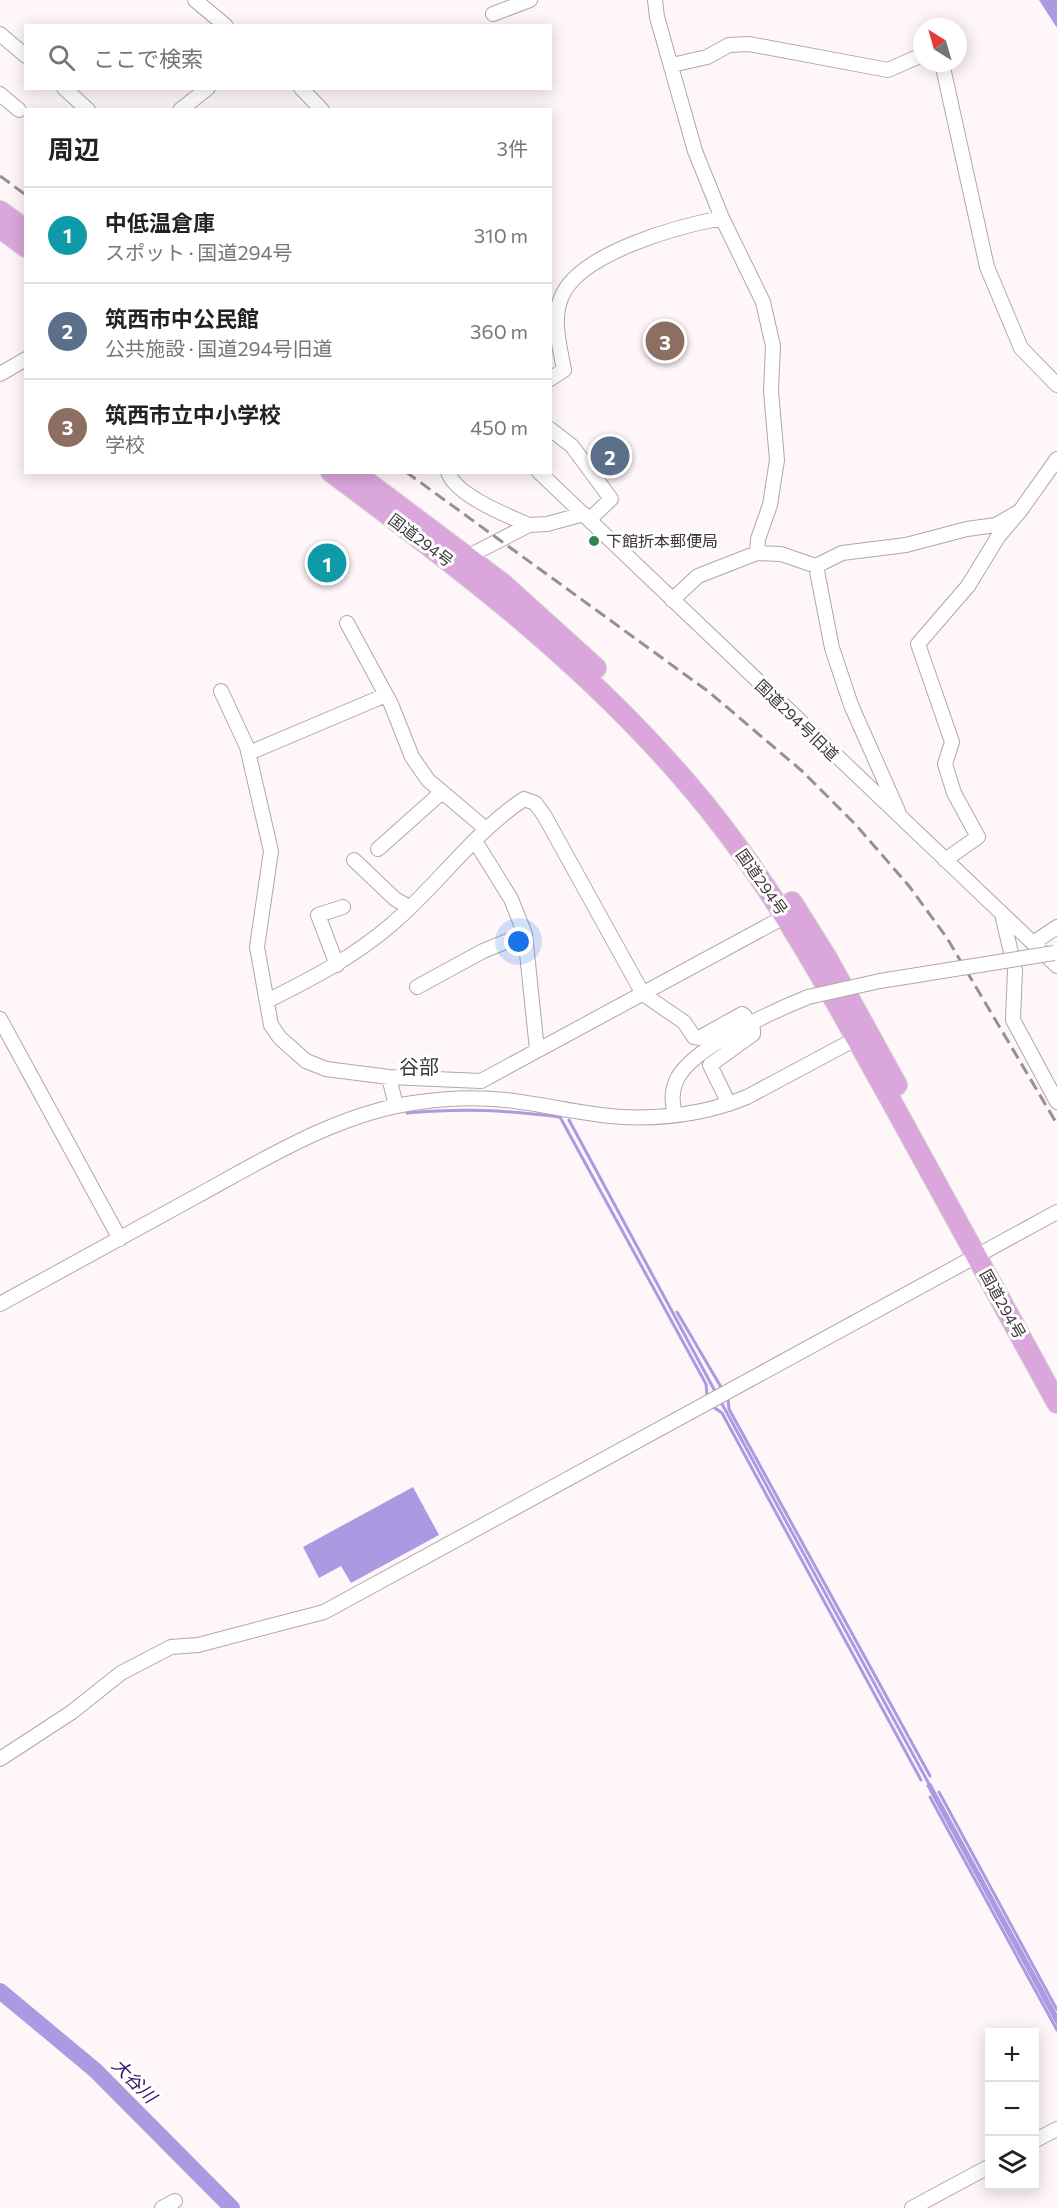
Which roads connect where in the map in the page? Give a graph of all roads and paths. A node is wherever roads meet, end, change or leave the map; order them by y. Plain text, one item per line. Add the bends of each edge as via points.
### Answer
1 (195, 0) edge
2 (530, 0) edge
3 (655, 0) edge
4 (493, 14) dead end
5 (224, 24) edge
6 (1, 36) edge
7 (24, 54) edge
8 (913, 59) edge
9 (672, 64) junction
10 (944, 72) edge
11 (66, 90) edge
12 (205, 90) edge
13 (303, 90) edge
14 (0, 94) edge
15 (86, 108) edge
16 (183, 108) edge
17 (320, 108) edge
18 (19, 110) dead end
19 (0, 211) edge
20 (722, 218) junction
21 (0, 228) edge
22 (24, 229) edge
23 (24, 246) edge
24 (24, 360) edge
25 (0, 374) edge
26 (552, 378) edge
27 (1057, 386) edge
28 (552, 431) edge
29 (1057, 459) edge
30 (334, 474) edge
31 (356, 474) edge
32 (449, 474) edge
33 (541, 474) edge
34 (1020, 511) junction
35 (587, 517) junction
36 (529, 525) junction
37 (757, 553) junction
38 (461, 560) junction
39 (816, 566) junction
40 (672, 600) junction
41 (347, 623) dead end
42 (221, 692) dead end
43 (386, 695) junction
44 (249, 753) junction
45 (442, 792) junction
46 (901, 819) junction
47 (486, 829) junction
48 (475, 841) junction
49 (378, 849) dead end
50 (354, 860) dead end
51 (945, 860) junction
52 (343, 907) dead end
53 (409, 907) junction
54 (1002, 915) junction
55 (786, 916) junction
56 (1057, 927) edge
57 (525, 934) junction
58 (1033, 943) junction
59 (1056, 957) edge
60 (337, 965) junction
61 (417, 987) dead end
62 (643, 994) junction
63 (267, 1001) junction
64 (745, 1016) dead end
65 (0, 1019) edge
66 (753, 1030) dead end
67 (862, 1035) junction
68 (537, 1050) junction
69 (389, 1077) junction
70 (1057, 1102) edge
71 (729, 1104) junction
72 (396, 1106) junction
73 (675, 1115) junction
74 (1057, 1212) edge
75 (120, 1239) junction
76 (982, 1253) junction
77 (0, 1304) edge
78 (1057, 1376) edge
79 (1057, 1402) edge
80 (0, 1759) edge
81 (1057, 2129) edge
82 (1039, 2139) edge
83 (985, 2169) edge
84 (912, 2208) edge

1 - 5 street
2 - 4 street
3 - 9 street
6 - 7 street
8 - 9 street via 888,70 749,44 729,45 707,57
9 - 20 street via 695,151
10 - 27 street via 987,267 1021,348
11 - 15 street
12 - 16 street
13 - 17 street
14 - 18 street
19 - 22 highway
20 - 26 street via 654,235 578,274 561,296 556,319 564,370
20 - 37 street via 763,302 773,346 771,392 777,460
21 - 23 highway
24 - 25 street
28 - 35 street via 572,446 611,499
29 - 34 street
30 - 38 highway, 国道294号
31 - 38 highway, 国道294号
32 - 36 street via 475,498
33 - 35 street, 国道294号旧道
34 - 39 street via 996,525 906,545 842,553
34 - 51 street via 998,537 968,586 918,644 952,742 945,764 954,793 978,837
35 - 36 street
35 - 40 street, 国道294号旧道
36 - 38 street
37 - 39 street via 781,554
37 - 40 street via 698,576
38 - 55 highway, 国道294号 via 633,723 715,818
38 - 67 highway, 国道294号 via 532,607 642,714 698,777 798,910
39 - 46 street via 832,648 850,705
40 - 46 street, 国道294号旧道
41 - 43 street
42 - 44 street
43 - 44 street
43 - 45 street via 412,758
44 - 63 street via 271,851 257,947
45 - 47 street
45 - 49 street
46 - 51 street, 国道294号旧道
47 - 48 street
47 - 62 street via 524,799 535,803
48 - 53 street
48 - 57 street via 511,899
50 - 53 street via 395,899
51 - 54 street, 国道294号旧道
52 - 60 street via 318,915
53 - 60 street
54 - 58 street, 国道294号旧道
54 - 70 street via 1015,970 1013,1020
55 - 62 street
55 - 67 highway, 国道294号
56 - 58 street
57 - 61 street via 483,951
57 - 68 street
58 - 59 street, 国道294号旧道
59 - 73 street, bridge via 880,981 808,997 767,1015 692,1060 672,1091
60 - 63 street
62 - 64 street via 684,1022 699,1038 742,1014
62 - 68 street
63 - 69 street via 271,1025 306,1061 326,1069
65 - 75 street
66 - 71 street via 753,1034 710,1065
67 - 71 street
67 - 76 highway, 国道294号
68 - 69 street via 481,1081
69 - 72 street
71 - 73 street
72 - 73 street via 442,1099 504,1100 622,1117
72 - 75 street via 316,1133
74 - 76 street
75 - 77 street
76 - 78 highway, 国道294号
76 - 79 highway, 国道294号
76 - 80 street via 324,1612 198,1644 171,1647 121,1673 72,1712
81 - 82 street
83 - 84 street

